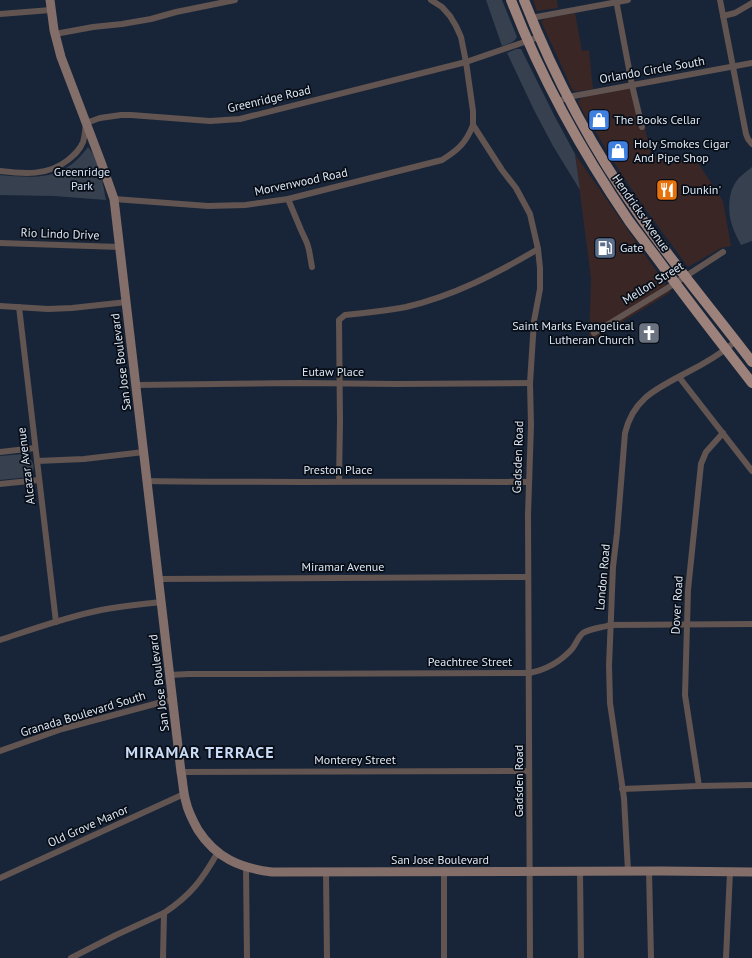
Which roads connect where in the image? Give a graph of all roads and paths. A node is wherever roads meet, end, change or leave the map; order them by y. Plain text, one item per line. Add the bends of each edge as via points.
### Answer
1 (50, 0) edge
2 (235, 0) edge
3 (431, 0) edge
4 (511, 0) edge
5 (515, 0) edge
6 (524, 0) edge
7 (628, 0) edge
8 (720, 0) edge
9 (617, 1) edge
10 (752, 3) edge
11 (51, 10) junction
12 (0, 14) edge
13 (723, 16) junction
14 (531, 18) junction
15 (55, 34) junction
16 (539, 37) junction
17 (527, 41) junction
18 (466, 62) junction
19 (752, 63) edge
20 (733, 67) junction
21 (632, 85) junction
22 (568, 97) junction
23 (557, 102) junction
24 (86, 123) junction
25 (473, 125) junction
26 (642, 127) dead end
27 (752, 144) edge
28 (0, 171) edge
29 (114, 199) junction
30 (288, 199) junction
31 (644, 222) junction
32 (634, 229) junction
33 (0, 244) edge
34 (120, 247) junction
35 (538, 249) junction
36 (723, 252) dead end
37 (312, 267) dead end
38 (685, 276) junction
39 (674, 283) junction
40 (127, 302) junction
41 (0, 306) edge
42 (19, 307) junction
43 (594, 333) dead end
44 (736, 341) junction
45 (726, 350) junction
46 (752, 362) edge
47 (679, 377) junction
48 (340, 383) junction
49 (530, 383) junction
50 (752, 383) edge
51 (136, 385) junction
52 (723, 433) junction
53 (35, 448) junction
54 (0, 452) edge
55 (144, 452) junction
56 (37, 461) junction
57 (752, 471) edge
58 (39, 480) junction
59 (147, 481) junction
60 (339, 481) junction
61 (528, 482) junction
62 (0, 484) edge
63 (528, 577) junction
64 (159, 579) junction
65 (162, 602) junction
66 (56, 622) junction
67 (752, 624) edge
68 (610, 625) junction
69 (687, 625) junction
70 (0, 640) edge
71 (529, 673) junction
72 (170, 676) junction
73 (173, 699) junction
74 (0, 752) edge
75 (530, 771) junction
76 (181, 772) junction
77 (752, 785) edge
78 (698, 786) junction
79 (622, 789) junction
80 (184, 794) junction
81 (218, 852) junction
82 (246, 867) junction
83 (628, 871) junction
84 (649, 871) junction
85 (326, 872) junction
86 (444, 872) junction
87 (530, 872) junction
88 (580, 872) junction
89 (730, 872) junction
90 (752, 872) edge
91 (0, 878) edge
92 (164, 912) junction
93 (73, 958) edge
94 (163, 958) edge
95 (247, 958) edge
96 (327, 958) edge
97 (444, 958) edge
98 (530, 958) edge
99 (581, 958) edge
100 (651, 958) edge
101 (726, 958) edge

1 - 11 street, San Jose Boulevard
2 - 15 street via 144,20
3 - 18 street via 442,7 456,26
4 - 17 main road, Hendricks Avenue
5 - 14 main road via 520,11
6 - 14 main road, Hendricks Avenue
7 - 9 street
8 - 13 street
9 - 14 street
9 - 21 street
10 - 13 street via 735,13
11 - 12 street
11 - 15 street, San Jose Boulevard
13 - 20 street
14 - 16 main road, Hendricks Avenue
15 - 24 street, San Jose Boulevard
16 - 17 street, Greenridge Road
16 - 22 main road, Hendricks Avenue
17 - 18 street, Greenridge Road
17 - 23 main road, Hendricks Avenue
18 - 24 street, Greenridge Road via 240,119 210,121 122,115
18 - 25 street
19 - 20 street, Orlando Circle South
20 - 21 street, Orlando Circle South
20 - 27 street via 746,134
21 - 22 street, Orlando Circle South
21 - 26 street
22 - 23 street, Orlando Circle South
22 - 31 main road, Hendricks Avenue via 586,131
23 - 32 main road, Hendricks Avenue via 596,171
24 - 28 street via 85,136 80,148 56,168 39,173
24 - 29 street, San Jose Boulevard
25 - 30 street, Morvenwood Road via 462,145 442,160
25 - 35 street, Gadsden Road via 516,188 530,214
29 - 30 street, Morvenwood Road via 208,206 245,205
29 - 34 street, San Jose Boulevard
30 - 37 street via 307,243
31 - 32 main road
31 - 38 main road, Hendricks Avenue
32 - 39 main road, Hendricks Avenue
33 - 34 street, Rio Lindo Drive
34 - 40 street, San Jose Boulevard
35 - 48 street via 480,281 442,296 406,307 344,315 339,320
35 - 49 street, Gadsden Road via 540,289 534,321
36 - 38 street, Mellon Street
38 - 39 street, Mellon Street
38 - 44 main road, Hendricks Avenue
39 - 43 street, Mellon Street
39 - 45 main road, Hendricks Avenue
40 - 42 street via 72,308
40 - 51 street, San Jose Boulevard
41 - 42 street
42 - 53 street, Alcazar Avenue
44 - 45 street, London Road
44 - 46 main road, Hendricks Avenue
45 - 47 street, London Road
45 - 50 main road, Hendricks Avenue
47 - 52 street
47 - 68 street, London Road via 640,402 628,422 613,568
48 - 49 street, Eutaw Place
48 - 51 street, Eutaw Place
48 - 60 street
49 - 61 street, Gadsden Road
51 - 55 street, San Jose Boulevard
52 - 57 street
52 - 69 street, Dover Road via 706,452 701,464 688,590
53 - 54 street
53 - 56 street, Alcazar Avenue
55 - 56 street
55 - 59 street, San Jose Boulevard
56 - 58 street, Alcazar Avenue
58 - 62 street
58 - 66 street, Alcazar Avenue
59 - 60 street, Preston Place
59 - 64 street, San Jose Boulevard
60 - 61 street, Preston Place
61 - 63 street, Gadsden Road
63 - 64 street, Miramar Avenue
63 - 71 street, Gadsden Road
64 - 65 street, San Jose Boulevard
65 - 66 street via 112,608
65 - 72 street, San Jose Boulevard
66 - 70 street
67 - 69 street, Peachtree Street
68 - 69 street, Peachtree Street
68 - 71 street, Peachtree Street via 583,633 574,646 551,666
68 - 79 street, London Road via 610,703
69 - 78 street, Dover Road via 685,695
71 - 72 street, Peachtree Street
71 - 75 street, Gadsden Road
72 - 73 street, San Jose Boulevard
73 - 74 street, Granada Boulevard South via 62,729
73 - 76 street, San Jose Boulevard
75 - 76 street, Monterey Street
75 - 87 street, Gadsden Road
76 - 80 street, San Jose Boulevard
77 - 78 street
78 - 79 street
79 - 83 street, London Road
80 - 81 street, San Jose Boulevard via 194,823 203,838
80 - 91 street, Old Grove Manor
81 - 82 street, San Jose Boulevard
81 - 92 street via 192,890
82 - 85 street, San Jose Boulevard via 272,872
82 - 95 street
83 - 84 street, San Jose Boulevard
83 - 88 street, San Jose Boulevard
84 - 89 street, San Jose Boulevard
84 - 100 street
85 - 86 street, San Jose Boulevard
85 - 96 street
86 - 87 street, San Jose Boulevard
86 - 97 street
87 - 88 street, San Jose Boulevard
87 - 98 street, Gadsden Road
88 - 99 street
89 - 90 street, San Jose Boulevard
89 - 101 street
92 - 93 street
92 - 94 street

